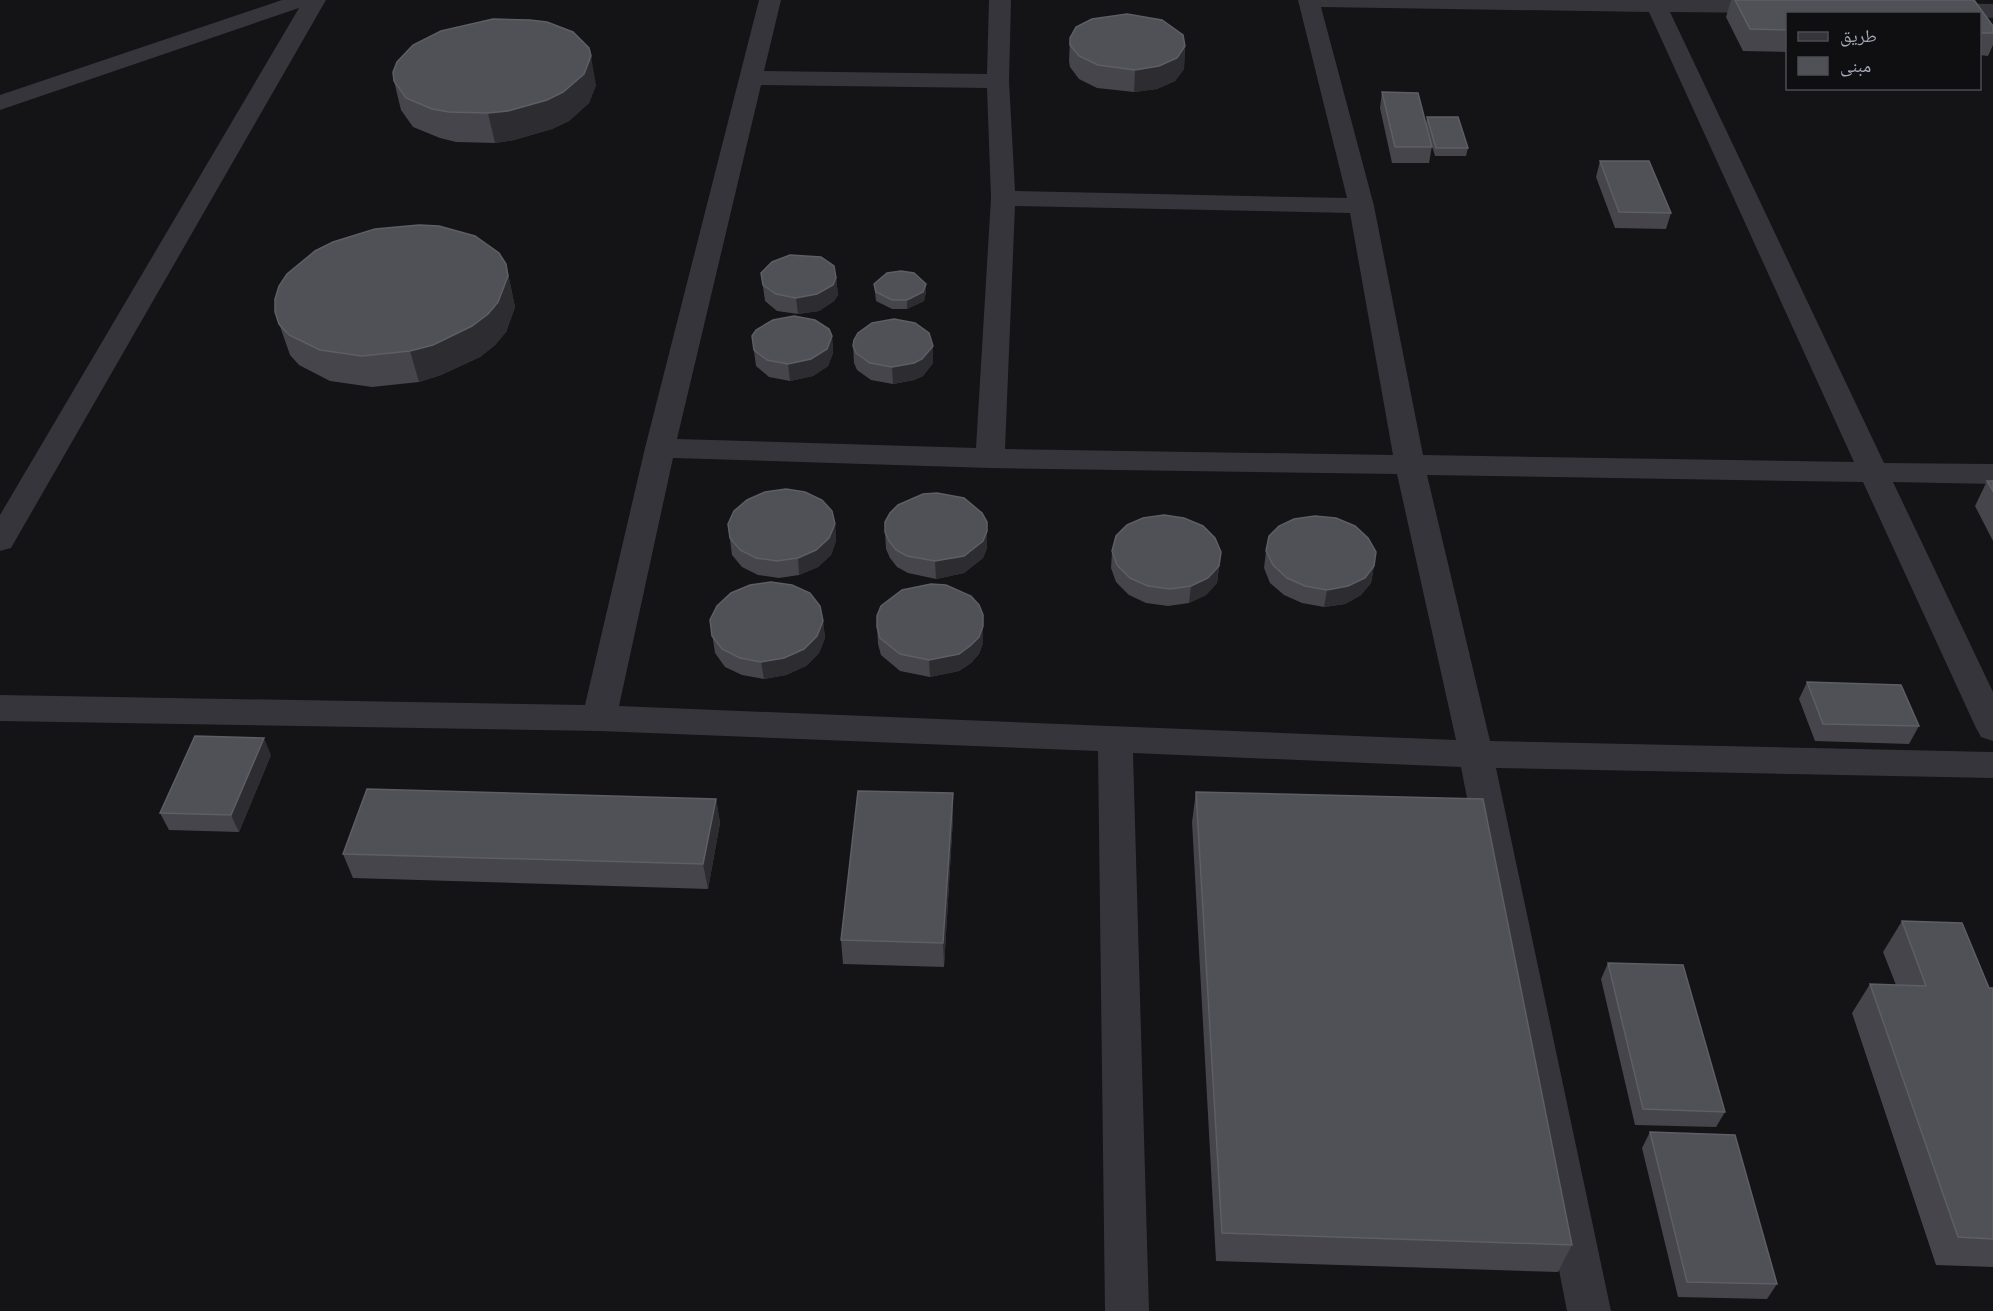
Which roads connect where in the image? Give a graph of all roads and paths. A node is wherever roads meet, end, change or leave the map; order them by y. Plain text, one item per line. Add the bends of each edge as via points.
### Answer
1 (303, 0) edge
2 (315, 0) edge
3 (770, 0) edge
4 (1000, 0) edge
5 (1310, 0) edge
6 (1655, 3) edge
7 (1787, 8) edge
8 (1917, 9) edge
9 (1989, 10) edge
10 (751, 78) junction
11 (998, 81) junction
12 (0, 103) edge
13 (1003, 198) junction
14 (1360, 206) junction
15 (660, 448) junction
16 (990, 458) junction
17 (1410, 465) junction
18 (1872, 473) junction
19 (1993, 474) edge
20 (0, 541) edge
21 (0, 708) edge
22 (599, 718) junction
23 (1993, 728) edge
24 (1114, 739) junction
25 (1476, 754) junction
26 (1993, 765) edge
27 (1127, 1311) edge
28 (1589, 1311) edge

1 - 12 lane
2 - 20 lane
3 - 10 lane
4 - 11 lane
5 - 6 lane
5 - 14 lane
6 - 7 lane
6 - 18 lane
8 - 9 lane
10 - 11 lane
10 - 15 lane
11 - 13 lane
13 - 14 lane
13 - 16 lane
14 - 17 lane
15 - 16 lane
15 - 22 lane
16 - 17 lane
17 - 18 lane
17 - 25 lane
18 - 19 lane
18 - 23 lane
21 - 22 lane
22 - 24 lane
24 - 25 lane
24 - 27 lane
25 - 26 lane
25 - 28 lane

